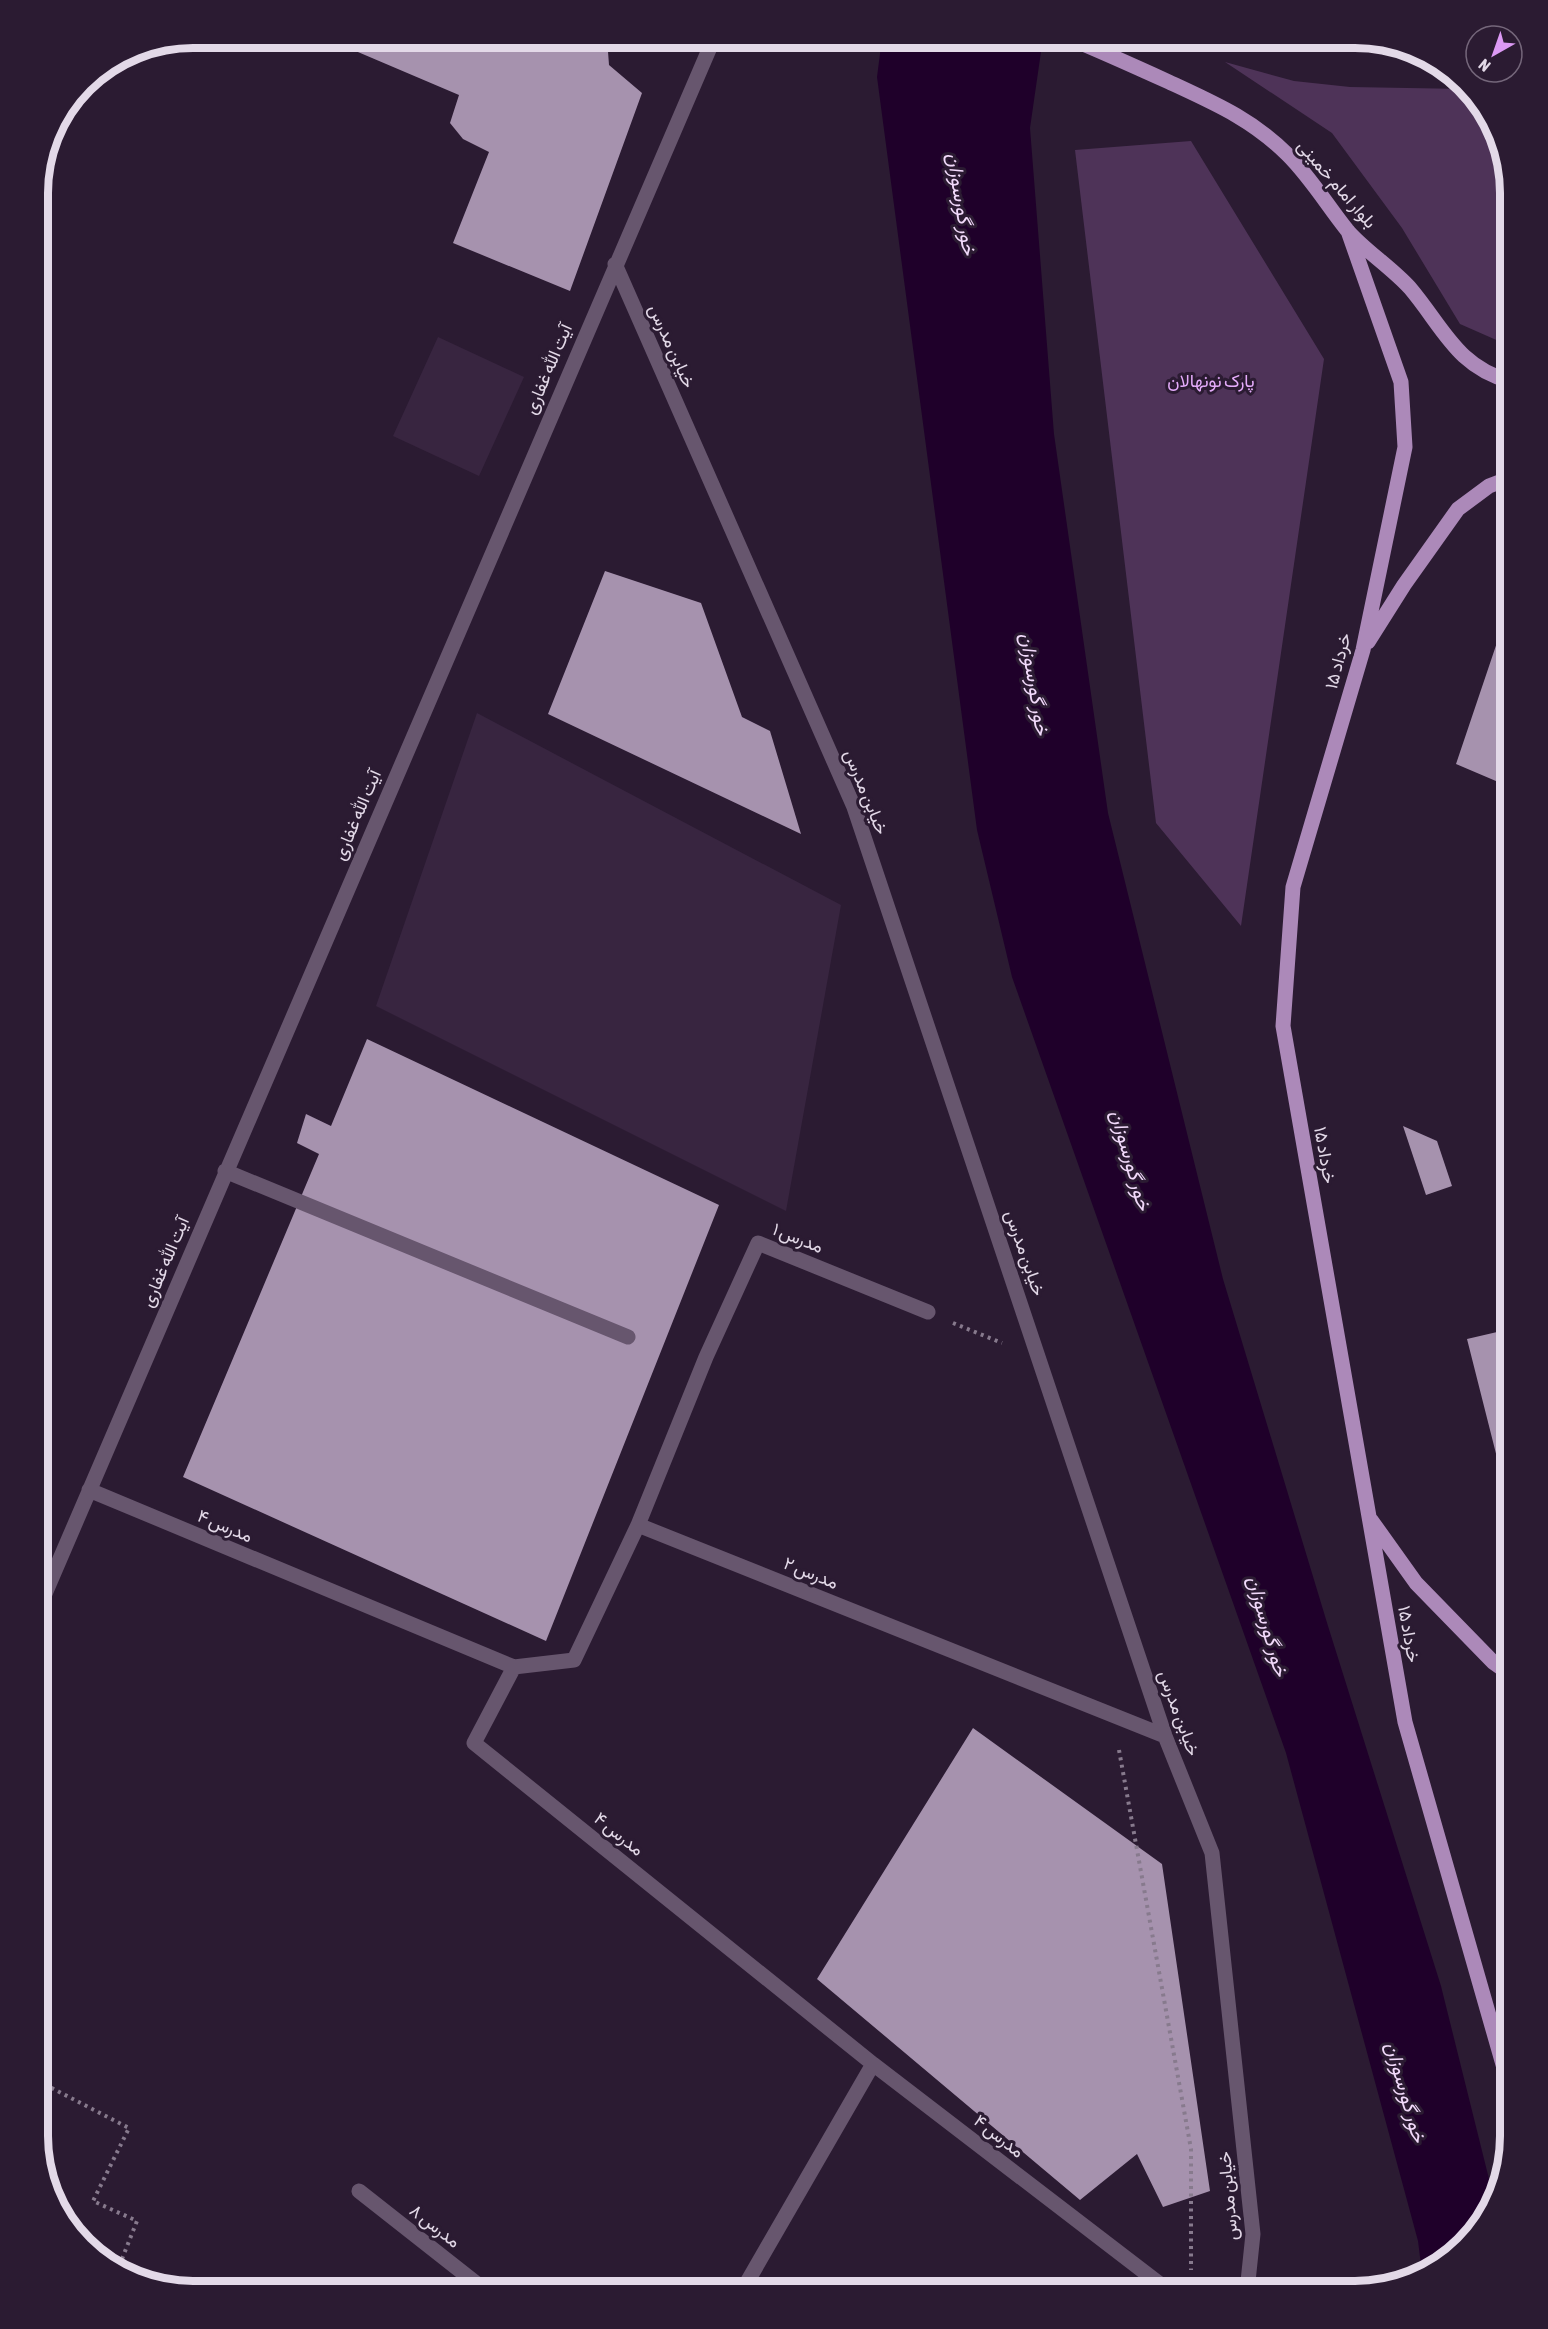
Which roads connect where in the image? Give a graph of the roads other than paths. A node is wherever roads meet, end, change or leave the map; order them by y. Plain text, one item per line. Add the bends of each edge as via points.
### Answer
1 (710, 48) edge
2 (1094, 48) edge
3 (1348, 231) junction
4 (615, 264) junction
5 (1500, 379) edge
6 (1500, 482) edge
7 (1363, 650) junction
8 (225, 1171) junction
9 (928, 1312) road end
10 (628, 1337) dead end
11 (89, 1490) junction
12 (1367, 1515) junction
13 (638, 1524) junction
14 (48, 1586) edge
15 (514, 1667) junction
16 (1500, 1667) edge
17 (1165, 1736) junction
18 (1500, 2054) edge
19 (873, 2064) junction
20 (359, 2191) dead end
21 (473, 2281) edge
22 (749, 2281) edge
23 (1156, 2281) edge
24 (1248, 2281) edge

1 - 4 street, آیت الله غفاری
2 - 3 main road, بلوار امام خمینی via 1234,112 1251,124 1288,154
3 - 5 main road, بلوار امام خمینی via 1410,288 1469,362
3 - 7 main road, ۱۵ خرداد via 1401,382 1405,447
4 - 8 street, آیت الله غفاری
4 - 17 street, خیابن مدرس via 854,807
6 - 7 main road via 1458,509
7 - 12 main road, ۱۵ خرداد via 1293,887 1283,1026
8 - 10 street
8 - 11 street, آیت الله غفاری
9 - 13 street, مدرس ۱ via 758,1243 706,1357
11 - 14 street, آیت الله غفاری
11 - 15 street, مدرس ۴
12 - 16 main road via 1416,1583
12 - 18 main road, ۱۵ خرداد via 1405,1722
13 - 15 street via 574,1660
13 - 17 street, مدرس ۲
15 - 19 street, مدرس ۴ via 474,1743
17 - 24 street, خیابن مدرس via 1212,1853 1254,2234
19 - 22 street
19 - 23 street, مدرس ۴
20 - 21 street, مدرس ۸

